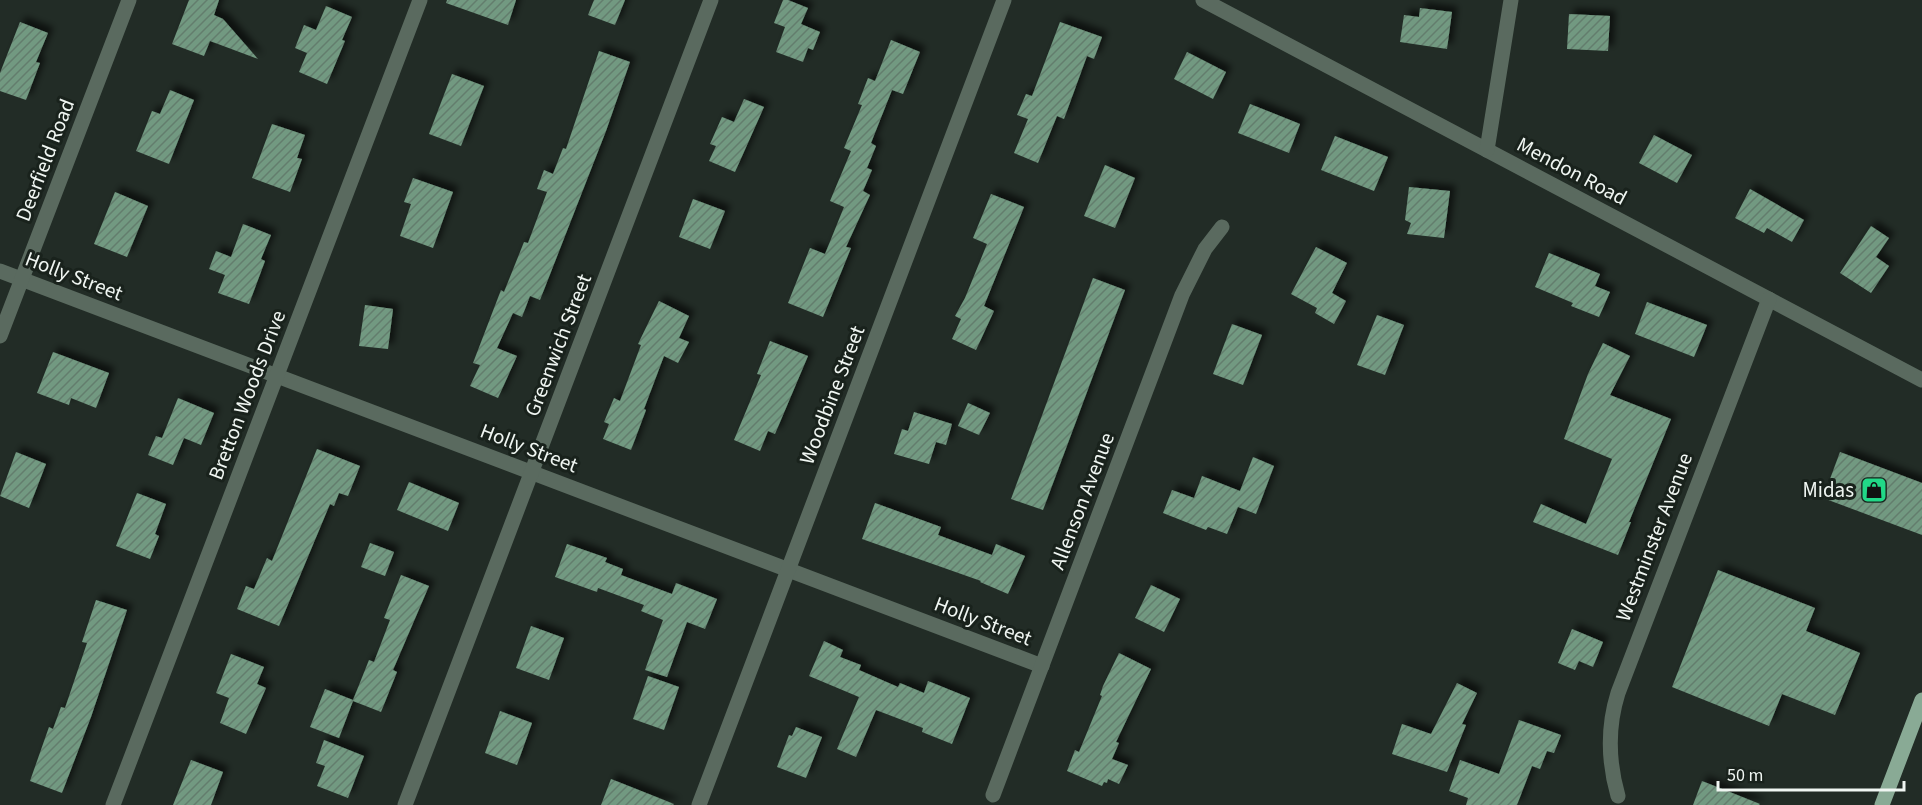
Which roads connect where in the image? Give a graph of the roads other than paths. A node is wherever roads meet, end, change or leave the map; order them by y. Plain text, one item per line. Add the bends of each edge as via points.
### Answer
1 (129, 0) edge
2 (420, 0) edge
3 (711, 0) edge
4 (1004, 0) edge
5 (1203, 0) edge
6 (1511, 0) edge
7 (1487, 150) junction
8 (1222, 227) dead end
9 (0, 271) edge
10 (22, 279) junction
11 (1769, 299) junction
12 (0, 336) edge
13 (277, 375) junction
14 (1922, 380) edge
15 (532, 472) junction
16 (789, 570) junction
17 (1042, 666) junction
18 (1922, 700) edge
19 (993, 795) dead end
20 (1618, 796) dead end
21 (113, 805) edge
22 (405, 805) edge
23 (699, 805) edge
24 (1882, 805) edge

1 - 10 street, Deerfield Road
2 - 13 street, Bretton Woods Drive
3 - 15 street, Greenwich Street
4 - 16 street, Woodbine Street
5 - 7 street, Mendon Road
6 - 7 street
7 - 11 street, Mendon Road
8 - 17 street, Allenson Avenue via 1185,287
9 - 10 street, Holly Street
10 - 12 street, Deerfield Road
10 - 13 street, Holly Street
11 - 14 street, Mendon Road
11 - 20 street, Westminster Avenue via 1618,693 1609,737
13 - 15 street, Holly Street
13 - 21 street, Bretton Woods Drive
15 - 16 street, Holly Street
15 - 22 street, Greenwich Street
16 - 17 street, Holly Street
16 - 23 street, Woodbine Street
17 - 19 street, Allenson Avenue
18 - 24 main road

